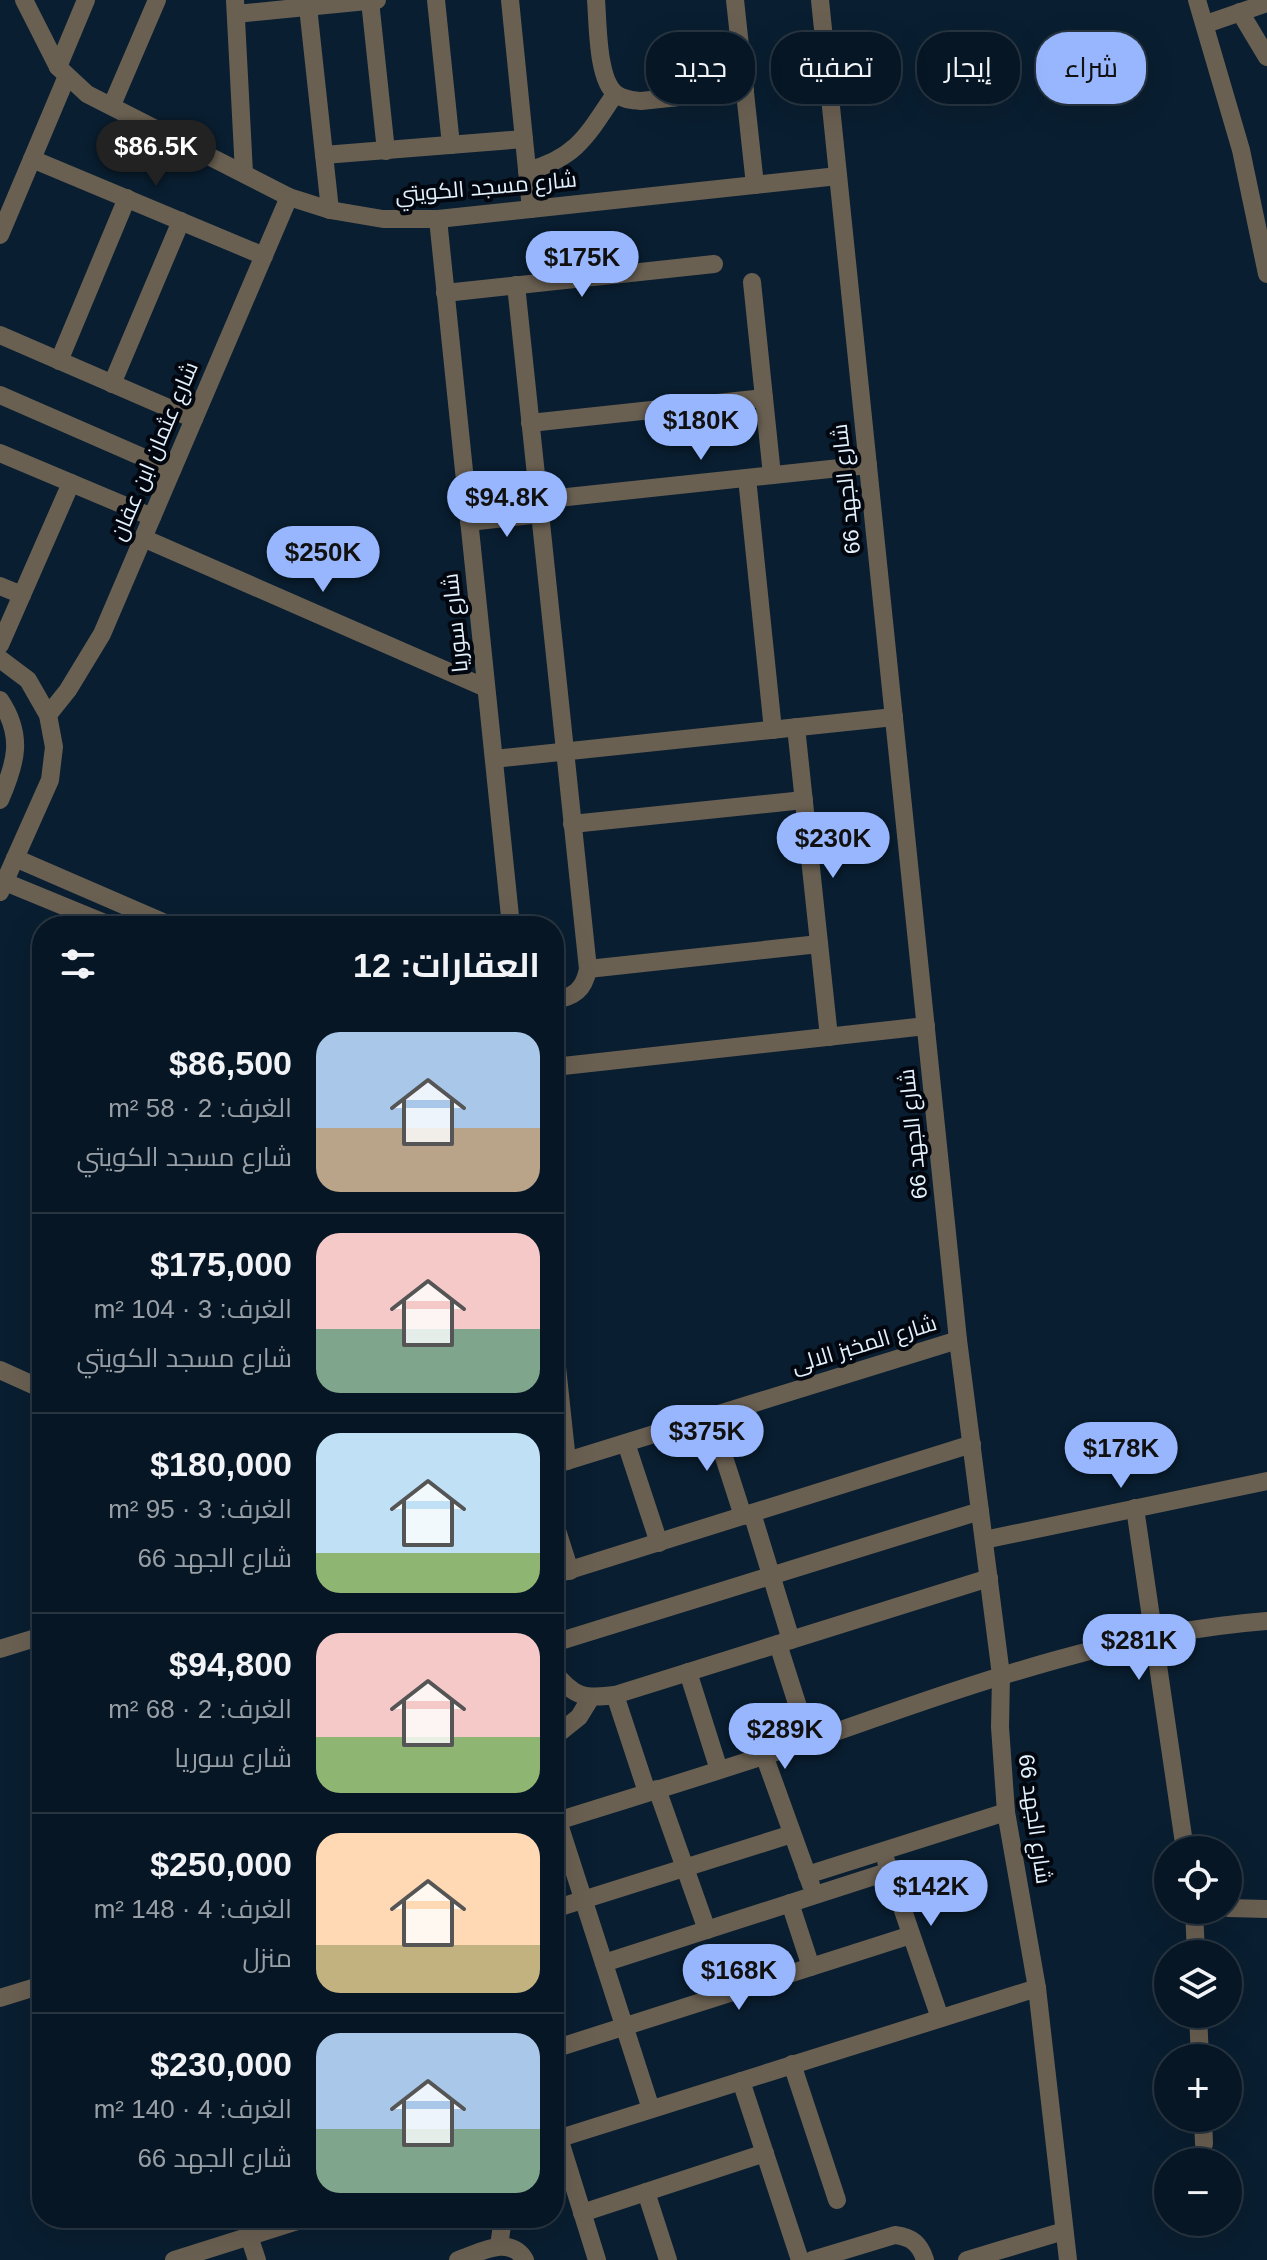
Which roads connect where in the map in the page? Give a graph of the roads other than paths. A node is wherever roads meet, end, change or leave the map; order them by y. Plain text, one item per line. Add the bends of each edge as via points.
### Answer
1 (24, 0) edge
2 (86, 0) edge
3 (157, 0) edge
4 (377, 0) edge
5 (436, 0) edge
6 (510, 0) edge
7 (596, 0) edge
8 (735, 0) edge
9 (820, 0) edge
10 (1197, 0) edge
11 (370, 1) edge
12 (1267, 3) edge
13 (236, 7) edge
14 (308, 7) junction
15 (1240, 12) junction
16 (1206, 24) junction
17 (739, 32) edge
18 (1267, 57) edge
19 (62, 72) junction
20 (615, 94) junction
21 (646, 100) edge
22 (746, 104) edge
23 (112, 105) junction
24 (524, 139) junction
25 (451, 145) junction
26 (386, 151) junction
27 (324, 155) junction
28 (32, 159) junction
29 (527, 171) junction
30 (244, 173) junction
31 (838, 176) junction
32 (755, 185) junction
33 (8, 192) edge
34 (289, 197) junction
35 (127, 198) junction
36 (531, 209) junction
37 (330, 210) junction
38 (438, 219) junction
39 (181, 221) junction
40 (0, 235) edge
41 (264, 256) junction
42 (714, 264) dead end
43 (1267, 274) edge
44 (752, 282) dead end
45 (516, 285) junction
46 (445, 293) junction
47 (0, 335) edge
48 (59, 361) junction
49 (112, 384) junction
50 (0, 395) edge
51 (764, 398) junction
52 (194, 419) junction
53 (530, 423) junction
54 (0, 453) edge
55 (868, 465) junction
56 (172, 470) junction
57 (772, 475) junction
58 (747, 478) junction
59 (71, 483) junction
60 (539, 507) junction
61 (152, 517) junction
62 (469, 522) junction
63 (143, 538) junction
64 (0, 586) edge
65 (22, 595) junction
66 (0, 645) edge
67 (0, 659) edge
68 (486, 688) junction
69 (0, 700) edge
70 (48, 715) junction
71 (894, 717) junction
72 (796, 727) junction
73 (773, 730) junction
74 (565, 752) junction
75 (494, 759) junction
76 (0, 800) edge
77 (804, 800) junction
78 (572, 824) junction
79 (15, 858) junction
80 (2, 887) edge
81 (84, 916) edge
82 (149, 916) edge
83 (510, 916) edge
84 (819, 944) junction
85 (588, 969) junction
86 (564, 998) edge
87 (926, 1026) junction
88 (829, 1037) junction
89 (564, 1066) edge
90 (958, 1340) junction
91 (0, 1370) edge
92 (32, 1384) edge
93 (711, 1417) junction
94 (626, 1443) junction
95 (972, 1444) junction
96 (564, 1462) edge
97 (1267, 1481) edge
98 (1135, 1508) junction
99 (980, 1511) junction
100 (747, 1515) junction
101 (984, 1540) junction
102 (659, 1543) junction
103 (564, 1572) edge
104 (771, 1575) junction
105 (989, 1578) junction
106 (1267, 1621) edge
107 (1153, 1635) junction
108 (32, 1639) edge
109 (564, 1640) edge
110 (784, 1642) junction
111 (0, 1649) edge
112 (688, 1672) junction
113 (1001, 1675) junction
114 (564, 1685) edge
115 (615, 1695) junction
116 (590, 1699) junction
117 (564, 1729) edge
118 (809, 1741) junction
119 (764, 1755) junction
120 (719, 1770) junction
121 (652, 1791) junction
122 (1006, 1812) junction
123 (564, 1819) edge
124 (792, 1834) junction
125 (1183, 1836) edge
126 (564, 1844) edge
127 (883, 1851) junction
128 (685, 1868) junction
129 (890, 1871) junction
130 (807, 1875) junction
131 (815, 1895) junction
132 (584, 1900) junction
133 (790, 1903) junction
134 (564, 1906) edge
135 (1242, 1908) edge
136 (1267, 1909) edge
137 (707, 1930) junction
138 (911, 1935) junction
139 (604, 1963) junction
140 (811, 1967) junction
141 (32, 1988) edge
142 (1037, 1988) junction
143 (0, 1998) edge
144 (940, 2018) junction
145 (625, 2026) junction
146 (564, 2046) edge
147 (792, 2064) junction
148 (741, 2081) junction
149 (651, 2109) junction
150 (1204, 2132) edge
151 (564, 2137) edge
152 (1204, 2144) dead end
153 (765, 2153) junction
154 (564, 2160) edge
155 (646, 2192) junction
156 (837, 2200) dead end
157 (582, 2213) junction
158 (275, 2228) edge
159 (502, 2228) edge
160 (1064, 2231) junction
161 (249, 2236) junction
162 (499, 2246) junction
163 (853, 2254) edge
164 (174, 2260) edge
165 (257, 2260) edge
166 (458, 2260) edge
167 (525, 2260) edge
168 (597, 2260) edge
169 (668, 2260) edge
170 (800, 2260) edge
171 (812, 2260) edge
172 (925, 2260) edge
173 (967, 2260) edge
174 (1068, 2260) edge

1 - 19 street, شارع مسجد الكويتي
2 - 19 street
3 - 23 street
4 - 11 street
5 - 25 street
6 - 24 street
7 - 20 street via 603,75
8 - 17 street
9 - 31 street, شارع الجهد 66
10 - 16 street
11 - 14 street
11 - 26 street
12 - 15 street
13 - 14 street
13 - 30 street
14 - 27 street
15 - 16 street
15 - 18 street
16 - 43 street via 1241,150
19 - 23 street, شارع مسجد الكويتي via 87,94
19 - 28 street
20 - 21 street
20 - 29 street via 571,153
22 - 32 street
23 - 30 street, شارع مسجد الكويتي
24 - 25 street
24 - 29 street
25 - 26 street
26 - 27 street
27 - 37 street
28 - 33 street
28 - 35 street
29 - 36 street
30 - 34 street, شارع مسجد الكويتي
31 - 32 street, شارع مسجد الكويتي
31 - 55 street, شارع الجهد 66
32 - 36 street, شارع مسجد الكويتي
33 - 40 street
34 - 37 street, شارع مسجد الكويتي
34 - 41 street, شارع عثمان ابن عفان
35 - 39 street
35 - 48 street
36 - 38 street, شارع مسجد الكويتي
37 - 38 street, شارع مسجد الكويتي via 383,219
38 - 46 street, شارع سوريا
39 - 41 street
39 - 49 street
41 - 52 street, شارع عثمان ابن عفان
42 - 45 street
44 - 51 street
45 - 46 street
45 - 53 street
46 - 62 street, شارع سوريا
47 - 48 street
48 - 49 street
49 - 52 street
50 - 56 street
51 - 53 street
51 - 57 street
52 - 56 street, شارع عثمان ابن عفان
53 - 60 street
54 - 59 street
55 - 57 street
55 - 71 street, شارع الجهد 66
56 - 61 street, شارع عثمان ابن عفان
57 - 58 street
58 - 60 street
58 - 73 street
59 - 61 street
59 - 65 street
60 - 62 street
60 - 74 street
61 - 63 street, شارع عثمان ابن عفان
62 - 68 street, شارع سوريا
63 - 68 street
63 - 70 street, شارع عثمان ابن عفان via 102,634
64 - 65 street
65 - 66 street
67 - 70 street via 28,680
68 - 75 street, شارع سوريا
69 - 76 street via 10,714 16,741 13,770
70 - 79 street via 54,747 50,780
71 - 72 street
71 - 87 street, شارع الجهد 66
72 - 73 street
72 - 77 street
73 - 74 street
74 - 75 street
74 - 78 street
75 - 83 street, شارع سوريا
77 - 78 street
77 - 84 street
78 - 85 street
79 - 80 street
79 - 82 street
80 - 81 street
84 - 85 street
84 - 88 street
85 - 86 street via 578,992
87 - 88 street
87 - 90 street, شارع الجهد 66
88 - 89 street
90 - 93 street, شارع المخبز الالى
90 - 95 street, شارع الجهد 66
91 - 92 street
93 - 94 street, شارع المخبز الالى
93 - 100 street
94 - 96 street, شارع المخبز الالى
94 - 102 street
95 - 99 street, شارع الجهد 66
95 - 100 street
97 - 98 street
98 - 101 street
98 - 107 street
99 - 101 street, شارع الجهد 66
99 - 104 street
100 - 102 street
100 - 104 street
101 - 105 street, شارع الجهد 66
102 - 103 street
104 - 109 street
104 - 110 street
105 - 110 street
105 - 113 street, شارع الجهد 66
106 - 107 street
107 - 113 street
107 - 125 street
108 - 111 street
110 - 112 street
110 - 118 street
112 - 115 street
112 - 120 street
113 - 118 street
113 - 122 street, شارع الجهد 66
114 - 116 street
115 - 116 street
115 - 121 street
116 - 117 street
118 - 119 street
119 - 120 street
119 - 124 street
120 - 121 street
121 - 123 street
121 - 128 street
122 - 127 street
122 - 142 street, شارع الجهد 66
124 - 128 street
124 - 130 street
126 - 132 street
127 - 129 street
127 - 130 street
128 - 132 street
128 - 137 street
129 - 131 street
129 - 138 street
130 - 131 street
131 - 133 street
132 - 134 street
132 - 139 street
133 - 137 street
133 - 140 street
135 - 136 street
137 - 139 street
138 - 140 street
138 - 144 street
139 - 145 street
140 - 145 street
141 - 143 street
142 - 144 street
142 - 160 street, شارع الجهد 66
144 - 147 street
145 - 146 street
145 - 149 street
147 - 148 street
147 - 156 street
148 - 149 street
148 - 153 street
149 - 151 street
150 - 152 street
153 - 155 street
153 - 170 street
154 - 157 street
155 - 157 street
155 - 169 street
157 - 168 street
158 - 161 street
159 - 162 street
160 - 173 street
160 - 174 street, شارع الجهد 66
161 - 164 street
161 - 165 street
162 - 166 street
162 - 167 street via 511,2246
163 - 171 street
163 - 172 street via 895,2235 915,2242

